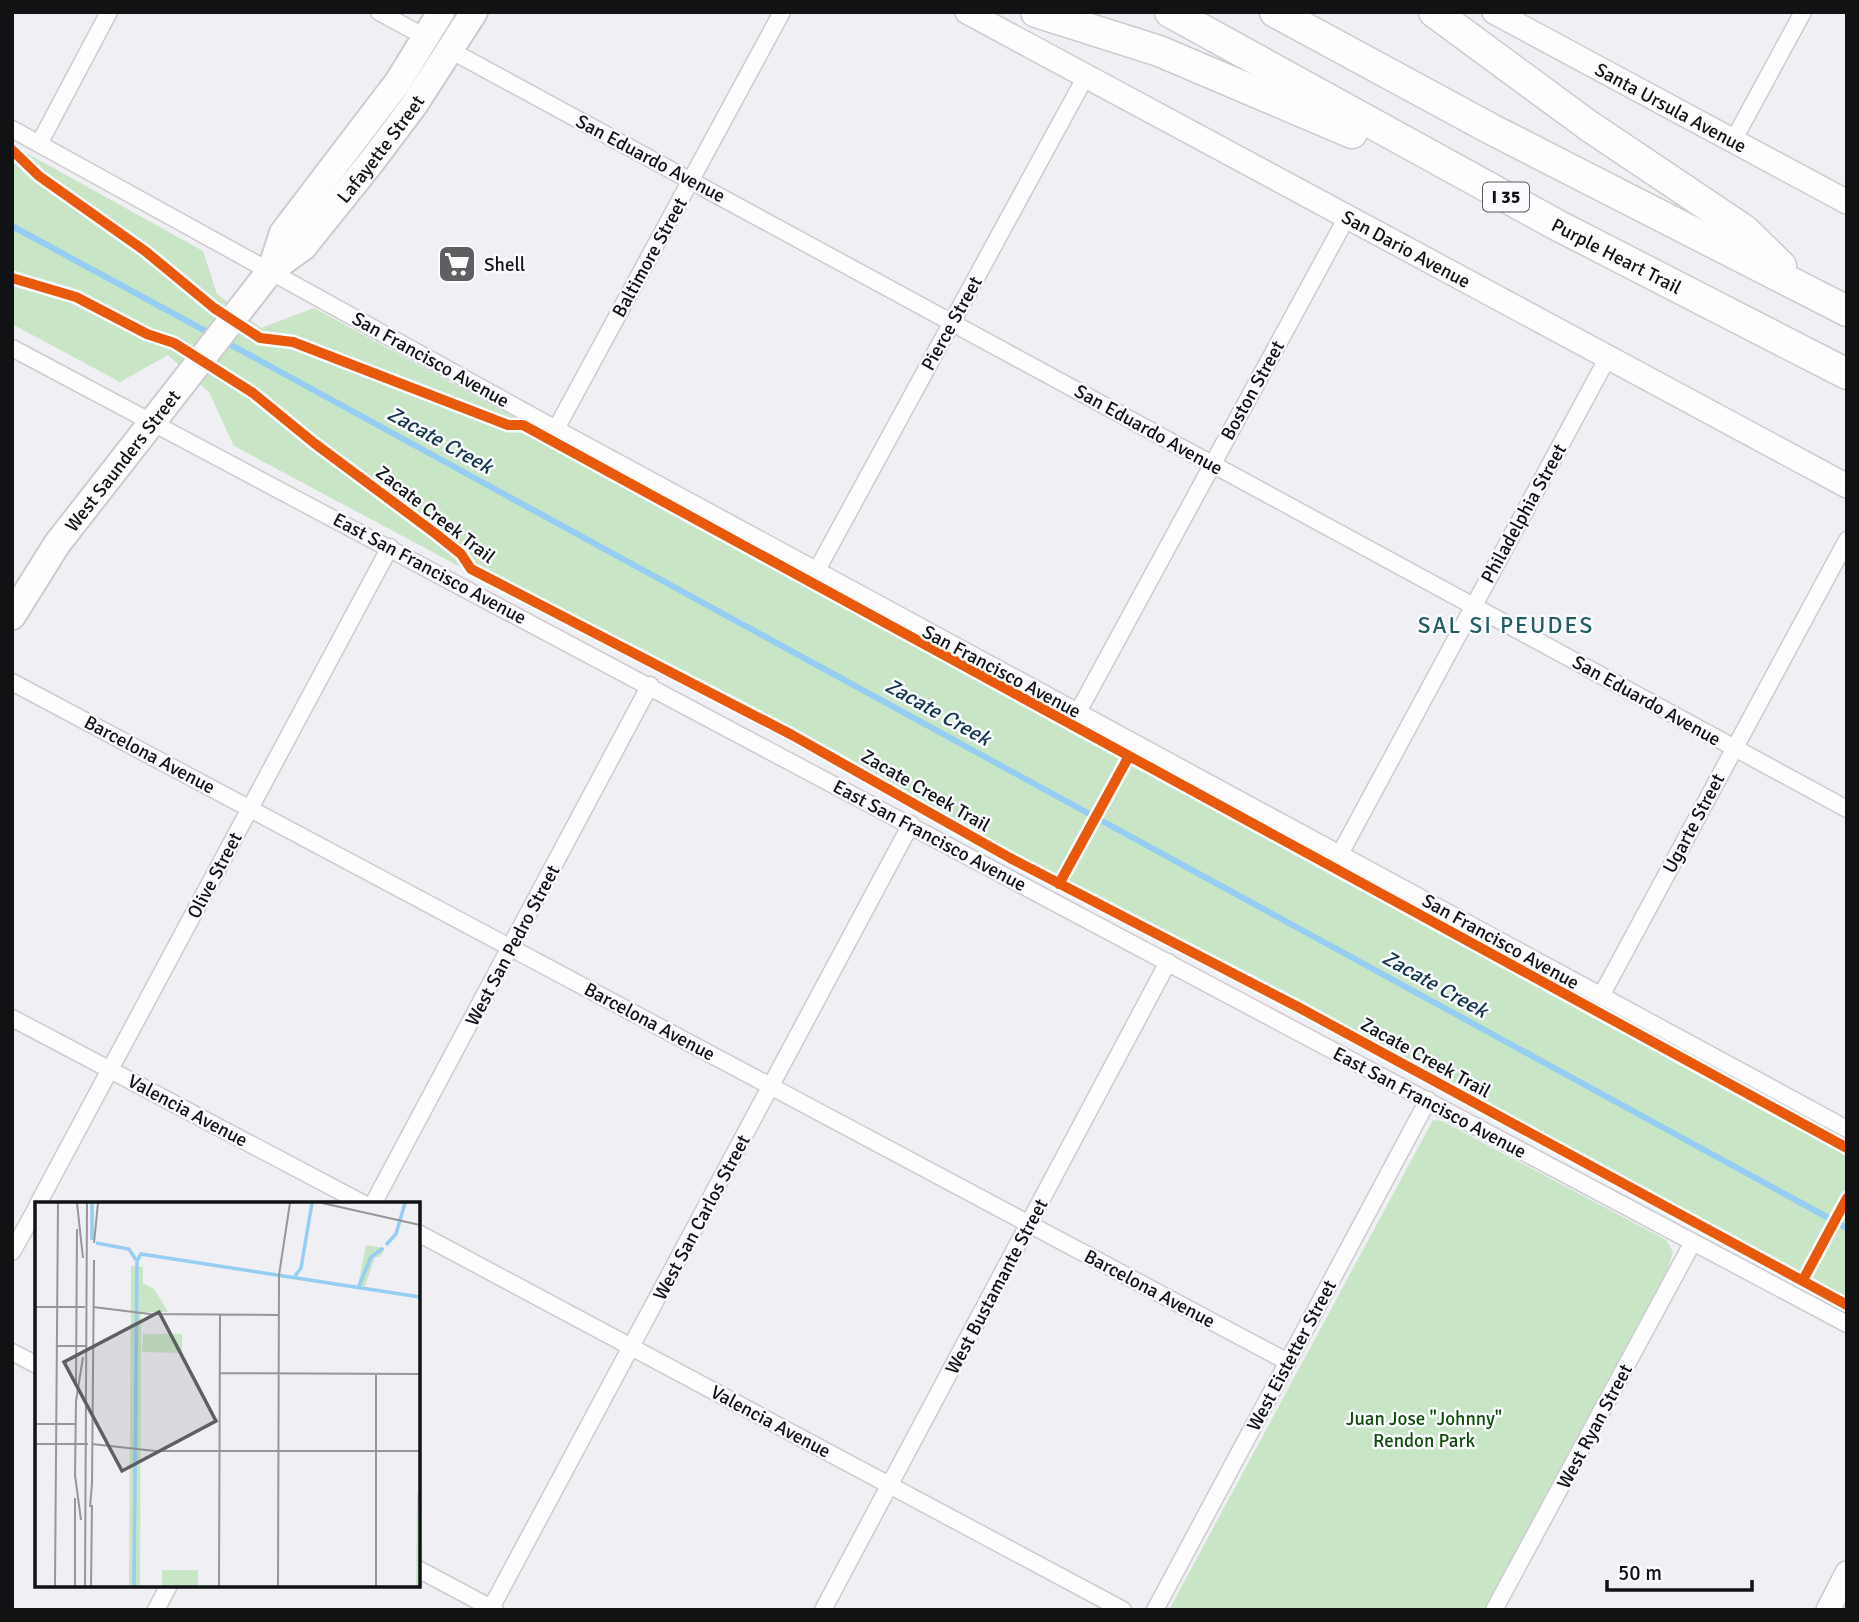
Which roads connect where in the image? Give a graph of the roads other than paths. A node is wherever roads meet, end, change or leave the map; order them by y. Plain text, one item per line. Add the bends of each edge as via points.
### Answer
1 (109, 12) edge
2 (379, 12) edge
3 (442, 12) edge
4 (474, 12) edge
5 (782, 12) edge
6 (967, 12) edge
7 (1036, 12) edge
8 (1170, 12) edge
9 (1275, 12) edge
10 (1434, 12) edge
11 (1494, 12) edge
12 (1803, 12) edge
13 (438, 44) junction
14 (1086, 76) junction
15 (12, 129) edge
16 (1733, 141) junction
17 (39, 144) junction
18 (691, 180) junction
19 (1847, 202) edge
20 (1347, 217) junction
21 (1555, 224) junction
22 (271, 270) junction
23 (1804, 288) junction
24 (239, 311) joint
25 (1847, 311) edge
26 (952, 321) junction
27 (12, 348) edge
28 (1608, 357) junction
29 (1847, 374) edge
30 (150, 423) junction
31 (556, 429) junction
32 (1212, 464) junction
33 (1847, 486) edge
34 (1847, 540) edge
35 (390, 547) junction
36 (817, 570) junction
37 (1473, 605) junction
38 (12, 616) edge
39 (12, 682) edge
40 (650, 685) junction
41 (1078, 712) junction
42 (1734, 747) junction
43 (250, 807) junction
44 (1847, 809) edge
45 (911, 824) junction
46 (1340, 854) junction
47 (511, 947) junction
48 (1168, 962) junction
49 (1601, 996) junction
50 (12, 1018) edge
51 (111, 1069) junction
52 (771, 1086) junction
53 (1427, 1100) junction
54 (1847, 1129) edge
55 (40, 1202) edge
56 (360, 1202) edge
57 (374, 1202) edge
58 (35, 1210) edge
59 (1029, 1223) junction
60 (420, 1234) edge
61 (1693, 1242) junction
62 (12, 1252) edge
63 (1847, 1324) edge
64 (631, 1347) junction
65 (12, 1352) edge
66 (1288, 1362) junction
67 (35, 1364) edge
68 (890, 1485) junction
69 (420, 1570) edge
70 (1847, 1573) edge
71 (168, 1587) edge
72 (492, 1609) edge
73 (156, 1610) edge
74 (823, 1610) edge
75 (1123, 1610) edge
76 (1155, 1610) edge
77 (1494, 1610) edge
78 (1828, 1610) edge

1 - 17 street
2 - 13 street, San Eduardo Avenue
3 - 13 main road, Lafayette Street
4 - 13 main road, Lafayette Street
5 - 18 street, Baltimore Street
6 - 14 main road, San Dario Avenue
7 - 21 highway via 1159,51
8 - 21 highway, Purple Heart Trail / I 35
9 - 23 highway via 1491,129
10 - 23 highway via 1589,126 1744,230
11 - 16 main road, Santa Ursula Avenue
12 - 16 street
13 - 18 street, San Eduardo Avenue
13 - 22 main road, Lafayette Street via 283,233
14 - 20 main road, San Dario Avenue
14 - 26 street, Pierce Street
15 - 17 street, San Francisco Avenue
16 - 19 main road, Santa Ursula Avenue
17 - 22 street, San Francisco Avenue
18 - 26 street, San Eduardo Avenue
18 - 31 street, Baltimore Street
20 - 28 main road, San Dario Avenue
20 - 32 street, Boston Street
21 - 29 highway, Purple Heart Trail / I 35
22 - 24 main road, Lafayette Street
22 - 31 street, San Francisco Avenue
23 - 25 highway
24 - 30 main road, West Saunders Street
26 - 32 street, San Eduardo Avenue
26 - 36 street, Pierce Street
27 - 30 street, East San Francisco Avenue
28 - 33 main road, San Dario Avenue
28 - 37 street, Philadelphia Street
30 - 35 street, East San Francisco Avenue
30 - 38 main road, West Saunders Street via 57,544
31 - 36 street, San Francisco Avenue
32 - 37 street, San Eduardo Avenue
32 - 41 street, Boston Street
34 - 42 street, Ugarte Street
35 - 40 street, East San Francisco Avenue
35 - 43 street, Olive Street
36 - 41 street, San Francisco Avenue
37 - 42 street, San Eduardo Avenue
37 - 46 street, Philadelphia Street
39 - 43 street, Barcelona Avenue
40 - 45 street, East San Francisco Avenue
40 - 47 street, West San Pedro Street
41 - 46 street, San Francisco Avenue
42 - 44 street, San Eduardo Avenue
42 - 49 street, Ugarte Street
43 - 47 street, Barcelona Avenue
43 - 51 street, Olive Street
45 - 48 street, East San Francisco Avenue
45 - 52 street, West San Carlos Street
46 - 49 street, San Francisco Avenue
47 - 52 street, Barcelona Avenue
47 - 57 street, West San Pedro Street
48 - 53 street, East San Francisco Avenue
48 - 59 street, West Bustamante Street
49 - 54 street, San Francisco Avenue
50 - 51 street, Valencia Avenue
51 - 55 street, Olive Street
51 - 56 street, Valencia Avenue
52 - 59 street, Barcelona Avenue
52 - 64 street, West San Carlos Street
53 - 61 street, East San Francisco Avenue
53 - 66 street, West Eistetter Street
58 - 62 street, Olive Street
59 - 66 street, Barcelona Avenue
59 - 68 street, West Bustamante Street
60 - 64 street, Valencia Avenue
61 - 63 street, East San Francisco Avenue
61 - 77 street, West Ryan Street
64 - 68 street, Valencia Avenue
64 - 72 street, West San Carlos Street
65 - 67 street
66 - 76 street, West Eistetter Street
68 - 74 street, West Bustamante Street
68 - 75 street, Valencia Avenue
69 - 72 street
70 - 78 main road
71 - 73 street

